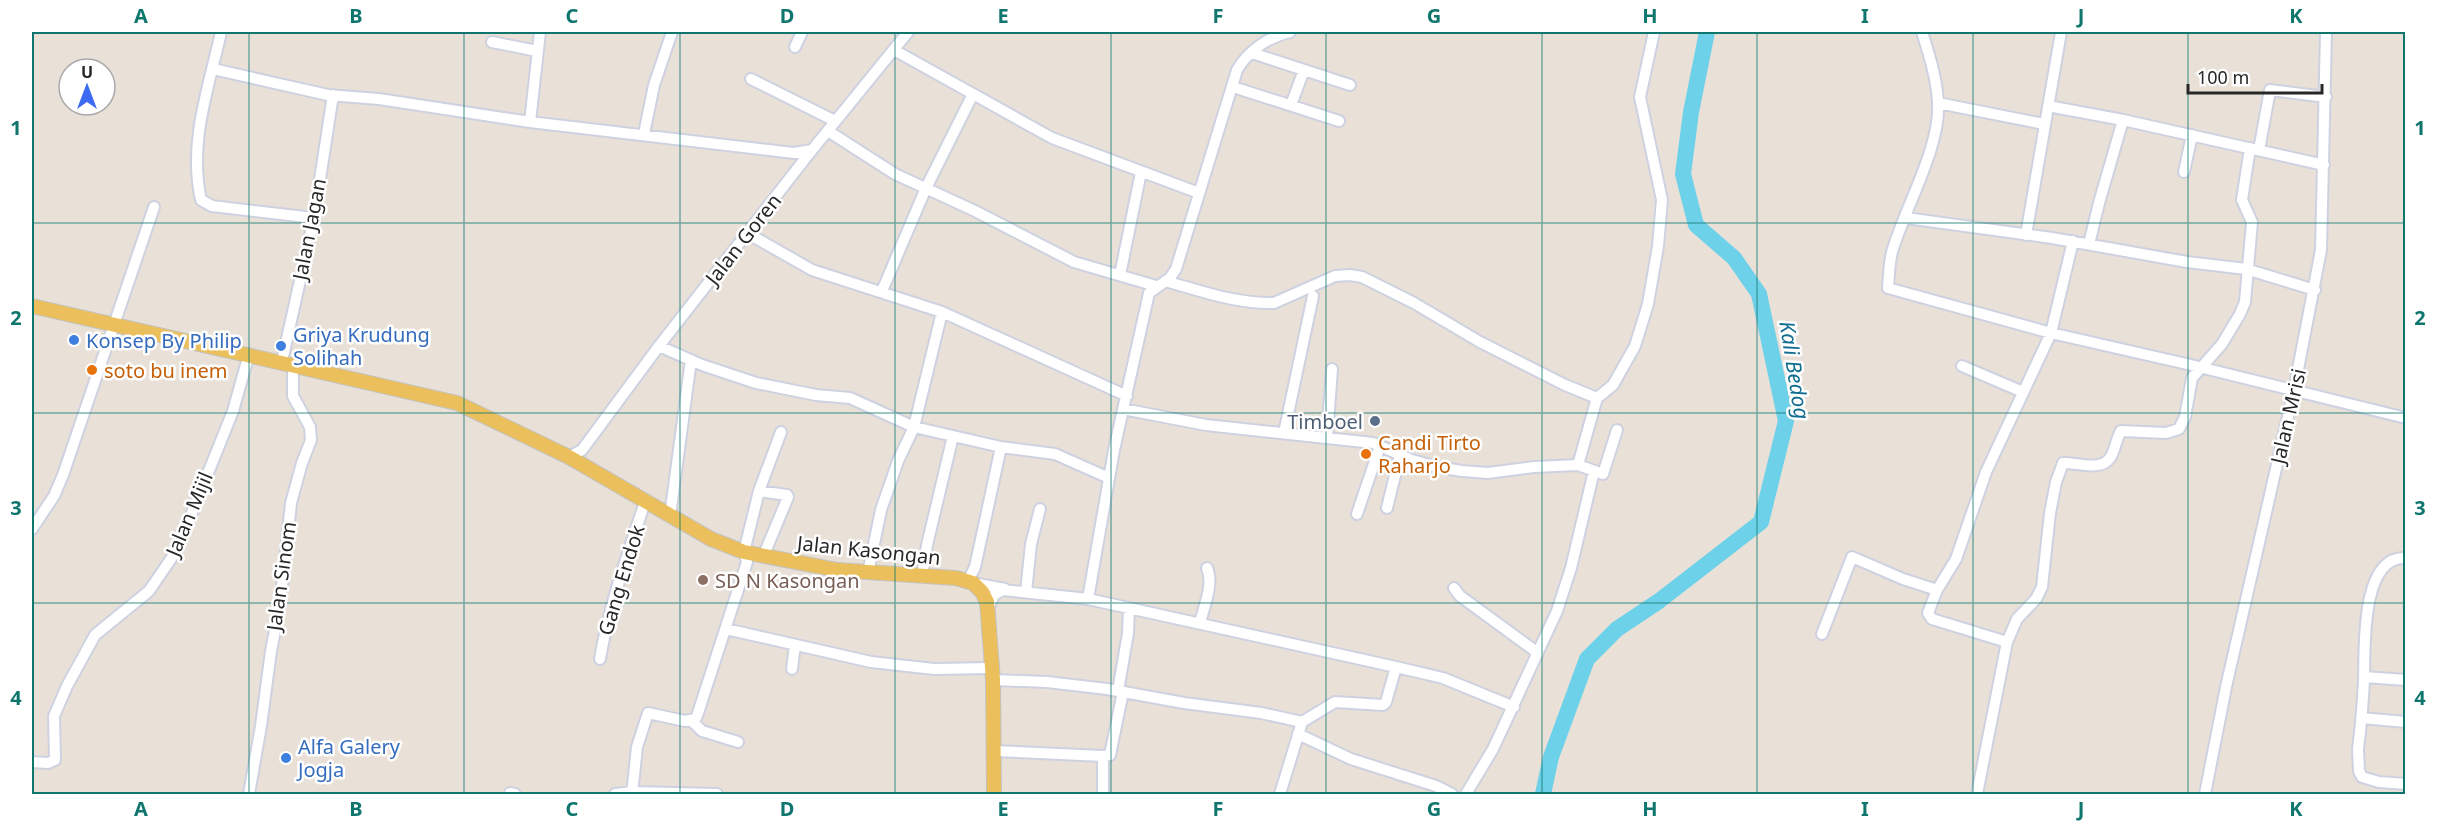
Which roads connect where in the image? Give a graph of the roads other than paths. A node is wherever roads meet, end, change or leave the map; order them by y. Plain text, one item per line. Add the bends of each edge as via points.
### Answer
1 (221, 32) edge
2 (540, 32) edge
3 (672, 32) edge
4 (802, 32) edge
5 (908, 32) edge
6 (1290, 32) edge
7 (1654, 32) edge
8 (1922, 32) edge
9 (2061, 32) edge
10 (2326, 32) edge
11 (492, 42) dead end
12 (795, 47) dead end
13 (894, 50) junction
14 (537, 51) junction
15 (1252, 53) junction
16 (213, 69) junction
17 (1304, 70) junction
18 (751, 79) dead end
19 (1350, 86) dead end
20 (1233, 87) junction
21 (972, 94) junction
22 (333, 95) junction
23 (2326, 97) junction
24 (1938, 103) junction
25 (1291, 105) junction
26 (2048, 106) junction
27 (2123, 120) junction
28 (835, 121) junction
29 (1339, 121) dead end
30 (530, 122) junction
31 (2044, 124) junction
32 (828, 131) junction
33 (644, 134) junction
34 (2192, 135) junction
35 (2254, 149) junction
36 (812, 150) junction
37 (794, 153) junction
38 (2324, 165) junction
39 (798, 167) junction
40 (2184, 171) dead end
41 (1141, 172) junction
42 (926, 188) junction
43 (1199, 193) junction
44 (154, 207) dead end
45 (314, 218) junction
46 (1906, 218) junction
47 (747, 233) junction
48 (2026, 235) junction
49 (2073, 242) junction
50 (2089, 244) junction
51 (2246, 269) junction
52 (1120, 275) junction
53 (1161, 283) junction
54 (2314, 290) junction
55 (882, 291) junction
56 (1313, 296) dead end
57 (32, 306) edge
58 (942, 312) junction
59 (113, 324) junction
60 (2051, 333) junction
61 (659, 346) junction
62 (249, 354) junction
63 (691, 360) junction
64 (287, 363) junction
65 (1962, 366) dead end
66 (2201, 368) junction
67 (1332, 369) dead end
68 (2294, 390) junction
69 (2023, 392) junction
70 (1126, 396) junction
71 (1597, 398) junction
72 (1124, 409) junction
73 (2406, 418) edge
74 (914, 427) junction
75 (1617, 430) dead end
76 (782, 432) dead end
77 (1284, 433) junction
78 (953, 436) junction
79 (1327, 437) junction
80 (1380, 446) junction
81 (1001, 447) junction
82 (1400, 455) junction
83 (582, 457) junction
84 (1578, 465) junction
85 (1594, 471) junction
86 (1109, 478) junction
87 (759, 490) junction
88 (645, 502) junction
89 (1387, 508) dead end
90 (1040, 509) dead end
91 (1357, 514) dead end
92 (670, 516) junction
93 (32, 529) edge
94 (744, 552) junction
95 (763, 557) junction
96 (2406, 558) edge
97 (1208, 568) dead end
98 (868, 573) junction
99 (922, 576) junction
100 (970, 582) junction
101 (1454, 588) dead end
102 (1937, 590) junction
103 (1011, 591) junction
104 (1026, 592) junction
105 (1088, 599) junction
106 (1129, 609) junction
107 (988, 610) junction
108 (1200, 623) junction
109 (726, 629) junction
110 (1822, 634) dead end
111 (2007, 642) junction
112 (795, 645) junction
113 (1538, 652) junction
114 (600, 659) dead end
115 (1396, 667) junction
116 (792, 669) dead end
117 (993, 674) junction
118 (2364, 677) junction
119 (2406, 680) edge
120 (1121, 692) junction
121 (1514, 707) junction
122 (2361, 718) junction
123 (692, 721) junction
124 (1302, 722) junction
125 (2406, 722) edge
126 (1298, 734) junction
127 (738, 742) dead end
128 (995, 751) junction
129 (1102, 756) junction
130 (32, 762) edge
131 (2406, 784) edge
132 (632, 793) edge
133 (249, 795) edge
134 (615, 795) edge
135 (717, 795) edge
136 (994, 795) edge
137 (1103, 795) edge
138 (1280, 795) edge
139 (1452, 795) edge
140 (1466, 795) edge
141 (1977, 795) edge
142 (2205, 795) edge

1 - 16 street
2 - 14 street
3 - 33 street via 654,85
4 - 12 street
5 - 13 street, Jalan Goren
6 - 15 street via 1267,39
7 - 71 street via 1640,97 1662,200 1658,246 1648,304 1635,346 1613,385
8 - 24 street
9 - 26 street
10 - 23 street, Jalan Mrisi
11 - 14 street
13 - 21 street
13 - 28 street, Jalan Goren
14 - 30 street
15 - 17 street
15 - 20 street via 1243,59
16 - 22 street
16 - 45 street via 197,139 201,200 212,206
17 - 19 street
17 - 25 street
18 - 28 street
20 - 25 street
20 - 43 street
21 - 41 street via 1052,138
21 - 42 street
22 - 30 street
22 - 45 street, Jalan Jagan
23 - 35 street via 2270,90
23 - 38 street, Jalan Mrisi
24 - 31 street
24 - 46 street via 1935,130
25 - 29 street
26 - 27 street
26 - 31 street
27 - 34 street
27 - 50 street
28 - 32 street, Jalan Goren
30 - 33 street
31 - 48 street
32 - 36 street, Jalan Goren
32 - 42 street via 895,174
33 - 37 street
34 - 35 street
34 - 40 street
35 - 38 street
35 - 51 street via 2242,200 2252,222
36 - 37 street
36 - 39 street, Jalan Goren
37 - 39 street via 799,159
38 - 54 street, Jalan Mrisi via 2321,250
39 - 47 street, Jalan Goren
41 - 43 street
41 - 52 street
42 - 52 street via 1074,262
42 - 55 street
43 - 53 street via 1176,269
44 - 59 street
45 - 64 street, Jalan Jagan
46 - 48 street
46 - 60 street via 1892,253 1888,288
47 - 55 street via 812,270
47 - 61 street, Jalan Goren
48 - 49 street
49 - 50 street
49 - 60 street
50 - 51 street
51 - 54 street
51 - 66 street via 2243,310 2218,350
52 - 53 street
53 - 70 street via 1149,293 1145,304
53 - 71 street via 1274,303 1335,276 1362,277 1480,342
54 - 68 street, Jalan Mrisi
55 - 58 street
56 - 77 street
57 - 59 main road, Jalan Kasongan
58 - 70 street
58 - 74 street
59 - 62 main road, Jalan Kasongan
59 - 93 street via 63,475
60 - 66 street
60 - 69 street
61 - 63 street
61 - 83 street, Jalan Goren
62 - 64 main road, Jalan Kasongan
62 - 130 street, Jalan Mijil via 233,411 177,550 149,591 95,635 54,716 55,760
63 - 74 street via 756,383 850,398
63 - 92 street
64 - 83 main road, Jalan Kasongan via 457,403 569,457
64 - 133 street, Jalan Sinom via 293,396 310,427 311,440 291,503 280,605
65 - 69 street
66 - 68 street
66 - 111 street via 2192,378 2184,421 2177,430 2121,431 2111,458 2104,463 2063,463 2050,513 2042,588 2017,619
67 - 79 street
68 - 73 street
68 - 142 street, Jalan Mrisi
69 - 102 street via 1986,472 1956,559
70 - 72 street
71 - 84 street
72 - 77 street via 1206,425
72 - 86 street
74 - 78 street
74 - 98 street via 881,510
75 - 85 street via 1603,474
76 - 87 street
77 - 79 street
78 - 81 street
78 - 99 street
79 - 80 street
80 - 82 street
80 - 91 street
81 - 86 street via 1062,456
81 - 100 street
82 - 84 street via 1437,467 1488,473
82 - 89 street
83 - 88 main road, Jalan Kasongan
84 - 85 street
85 - 113 street via 1571,568
86 - 105 street
87 - 94 street
87 - 95 street via 788,497
88 - 92 main road, Jalan Kasongan
88 - 114 street, Gang Endok via 615,590
90 - 104 street via 1031,544
92 - 94 main road, Jalan Kasongan
94 - 95 main road, Jalan Kasongan
94 - 109 street via 747,562
95 - 98 main road, Jalan Kasongan
96 - 118 street via 2389,562 2374,582 2363,652
97 - 108 street via 1209,586
98 - 99 main road, Jalan Kasongan
99 - 100 main road, Jalan Kasongan
100 - 103 street
100 - 107 main road via 982,592
101 - 113 street
102 - 110 street via 1852,557
102 - 111 street via 1929,617
103 - 104 street
103 - 107 street via 997,592
104 - 105 street
105 - 106 street
106 - 108 street
106 - 120 street
107 - 117 main road
108 - 115 street
109 - 112 street
109 - 123 street
111 - 141 street
112 - 116 street
112 - 117 street via 871,662
113 - 121 street
115 - 121 street via 1443,678
115 - 124 street via 1383,705 1335,702
117 - 120 street
117 - 128 main road
118 - 119 street
118 - 122 street
120 - 124 street
120 - 129 street via 1110,755
121 - 140 street
122 - 125 street
122 - 131 street via 2361,775 2379,782
123 - 127 street via 702,731
123 - 132 street via 648,713 637,747
124 - 126 street
126 - 138 street
126 - 139 street via 1351,759 1436,786
128 - 129 street
128 - 136 main road
129 - 137 street
132 - 134 street
132 - 135 street

